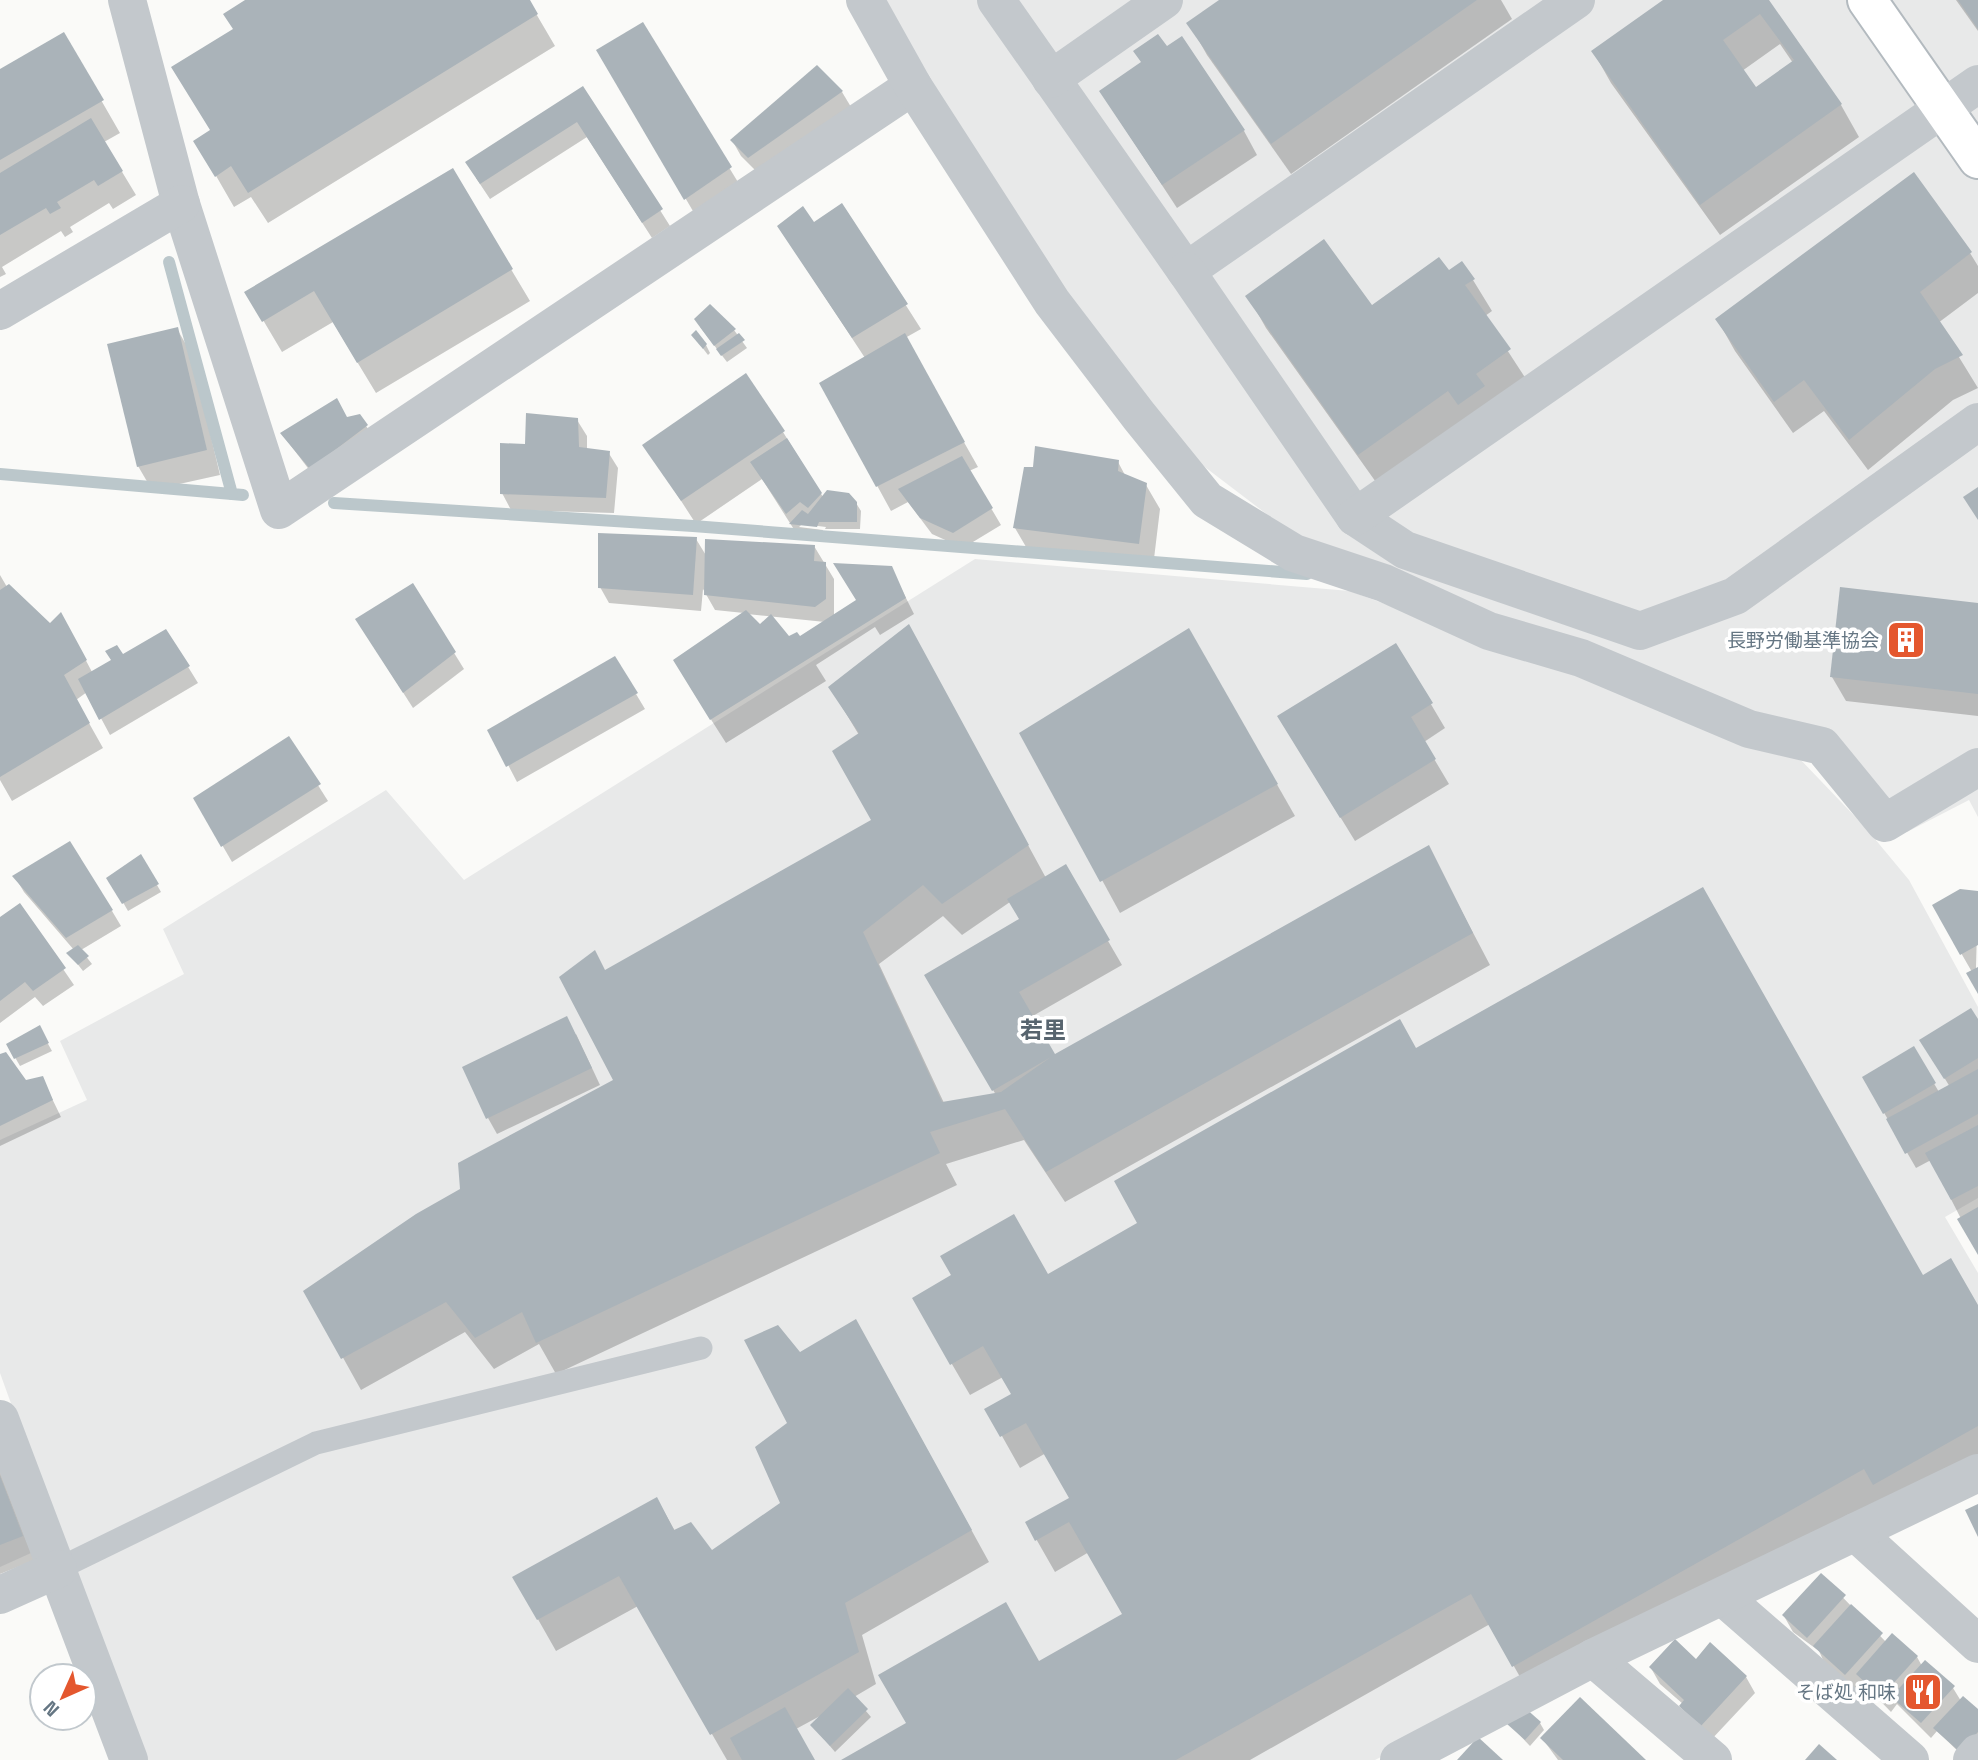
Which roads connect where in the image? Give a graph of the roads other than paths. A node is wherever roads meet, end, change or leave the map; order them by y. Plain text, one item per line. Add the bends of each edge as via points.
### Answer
1 (127, 0) edge
2 (865, 0) edge
3 (996, 0) edge
4 (1164, 0) edge
5 (1576, 0) edge
6 (1867, 0) edge
7 (1051, 79) junction
8 (1978, 84) edge
9 (913, 86) junction
10 (1944, 108) junction
11 (1978, 159) edge
12 (181, 204) junction
13 (1186, 271) junction
14 (0, 311) edge
15 (1978, 422) edge
16 (1355, 517) junction
17 (1978, 767) edge
18 (701, 1348) dead end
19 (0, 1419) edge
20 (1978, 1474) edge
21 (1855, 1532) junction
22 (58, 1569) junction
23 (0, 1595) edge
24 (1724, 1598) junction
25 (1978, 1644) edge
26 (1592, 1658) junction
27 (1978, 1753) edge
28 (129, 1760) edge
29 (1399, 1760) edge
30 (1713, 1760) edge
31 (1910, 1760) edge
32 (1972, 1760) edge

1 - 12 street
2 - 9 street
3 - 7 street
4 - 7 street
5 - 13 street
6 - 10 street
7 - 13 street
8 - 10 street
9 - 12 street via 279,510
9 - 17 street via 1052,302 1208,500 1294,553 1384,583 1489,631 1581,658 1749,729 1822,746 1885,823
10 - 11 street
10 - 16 street
12 - 14 street
13 - 16 street
15 - 16 street via 1735,596 1640,631 1405,550
18 - 22 lane via 316,1443
19 - 22 street
20 - 21 street
21 - 24 street
21 - 25 street
22 - 23 street
22 - 28 street
24 - 26 street
24 - 31 street
26 - 29 street
26 - 30 street
27 - 32 street

